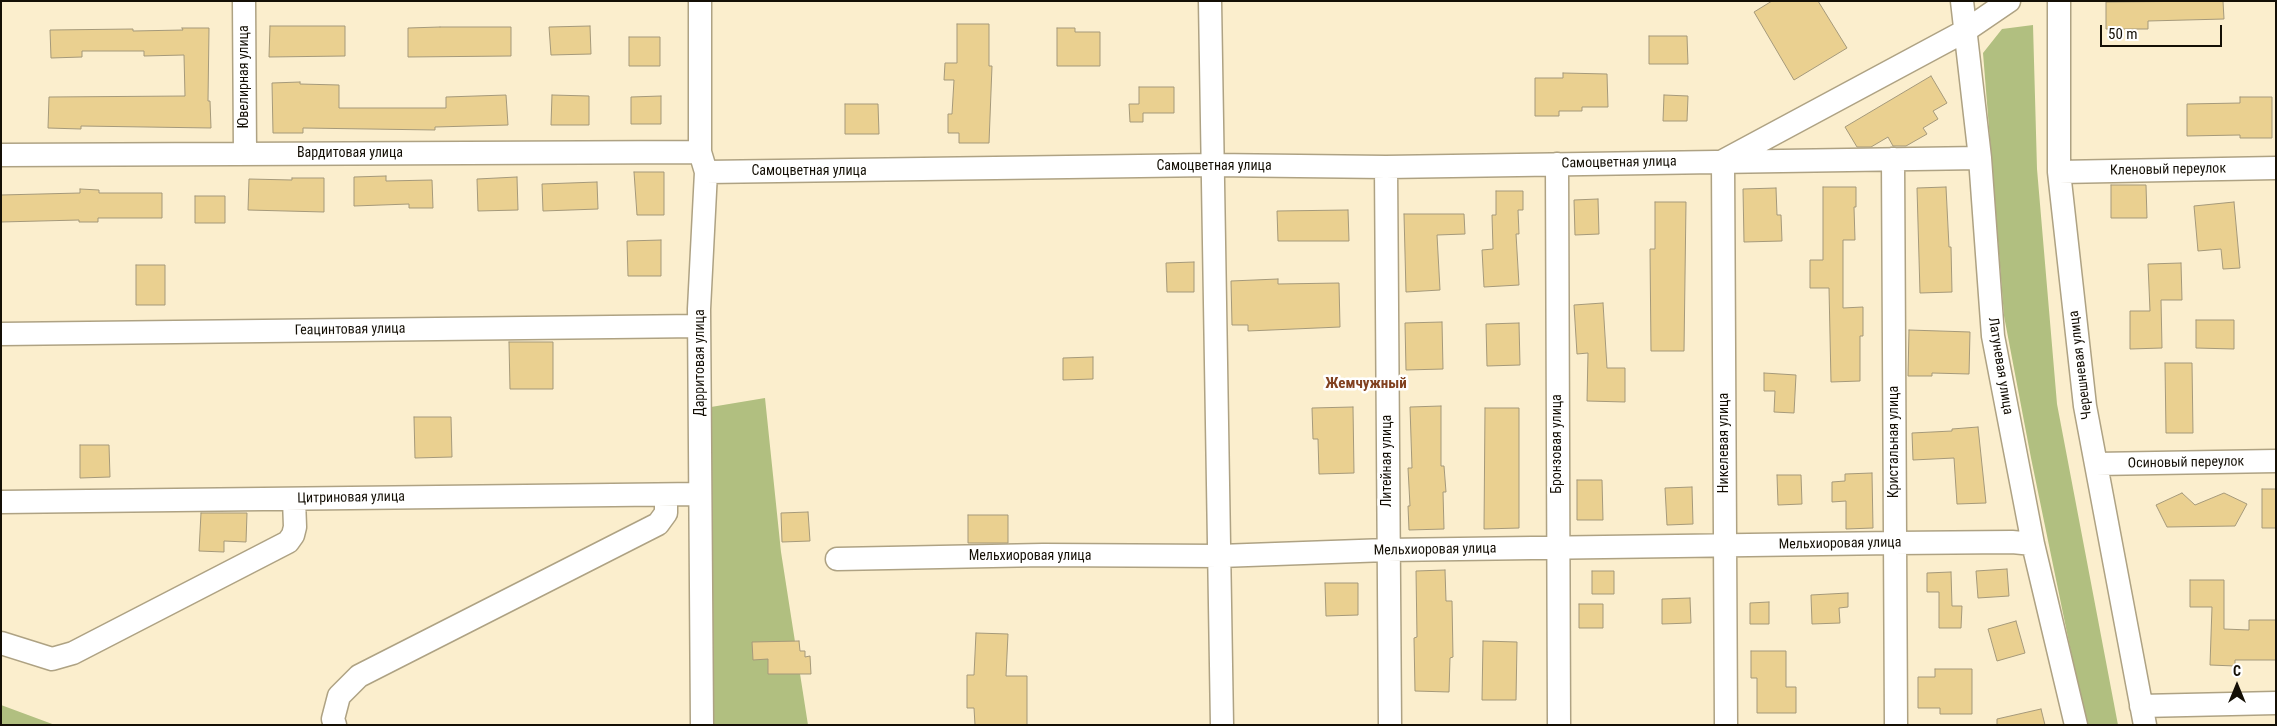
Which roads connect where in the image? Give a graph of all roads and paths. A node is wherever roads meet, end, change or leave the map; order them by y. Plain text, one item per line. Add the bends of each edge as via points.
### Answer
1 (244, 1) edge
2 (700, 1) edge
3 (1210, 1) edge
4 (1962, 1) edge
5 (2008, 1) edge
6 (2059, 1) edge
7 (1965, 31) junction
8 (245, 154) junction
9 (1, 155) edge
10 (1893, 158) junction
11 (1980, 158) junction
12 (1723, 161) junction
13 (703, 162) junction
14 (1557, 164) junction
15 (1212, 165) junction
16 (1386, 167) junction
17 (2276, 168) edge
18 (2060, 172) junction
19 (699, 326) junction
20 (1, 334) edge
21 (2276, 461) edge
22 (2096, 464) junction
23 (700, 494) junction
24 (666, 495) junction
25 (294, 499) junction
26 (1, 502) edge
27 (1894, 543) junction
28 (2033, 544) junction
29 (1724, 546) junction
30 (1557, 548) junction
31 (1387, 550) junction
32 (1220, 556) junction
33 (837, 559) dead end
34 (1, 643) edge
35 (2276, 703) edge
36 (2143, 715) edge
37 (335, 725) edge
38 (702, 725) edge
39 (1222, 725) edge
40 (1390, 725) edge
41 (1559, 725) edge
42 (1726, 725) edge
43 (1896, 725) edge
44 (2076, 725) edge

1 - 8 street, Ювелирная улица
2 - 13 street, Дарритовая улица
3 - 15 street
4 - 7 street, Латуневая улица
5 - 7 street, Самоцветная улица
6 - 18 street, Черешневая улица
7 - 11 street, Латуневая улица
7 - 12 street, Самоцветная улица
8 - 9 street, Вардитовая улица
8 - 13 street, Вардитовая улица
10 - 11 street, Самоцветная улица
10 - 12 street, Самоцветная улица
10 - 27 street, Кристальная улица
11 - 28 street, Латуневая улица via 1993,336
12 - 14 street, Самоцветная улица
12 - 29 street, Никелевая улица
13 - 15 street, Самоцветная улица
13 - 19 street, Дарритовая улица
14 - 16 street, Самоцветная улица
14 - 30 street, Бронзовая улица
15 - 16 street, Самоцветная улица
15 - 32 street
16 - 31 street, Литейная улица
17 - 18 street, Кленовый переулок
18 - 22 street, Черешневая улица via 2085,406
19 - 20 street, Геацинтовая улица
19 - 23 street, Дарритовая улица
21 - 22 street, Осиновый переулок
22 - 36 street, Черешневая улица
23 - 24 street, Цитриновая улица
23 - 38 street, Дарритовая улица
24 - 25 street, Цитриновая улица
24 - 37 street via 666,513 658,524 359,676 339,696 333,720
25 - 26 street, Цитриновая улица
25 - 34 street via 295,527 288,542 73,653 52,659
27 - 28 street, Мельхиоровая улица
27 - 29 street, Мельхиоровая улица
27 - 43 street, Кристальная улица
28 - 44 street, Латуневая улица
29 - 30 street, Мельхиоровая улица
29 - 42 street, Никелевая улица
30 - 31 street, Мельхиоровая улица
30 - 41 street, Бронзовая улица
31 - 32 street, Мельхиоровая улица
31 - 40 street, Литейная улица
32 - 33 street, Мельхиоровая улица
32 - 39 street
35 - 36 street

